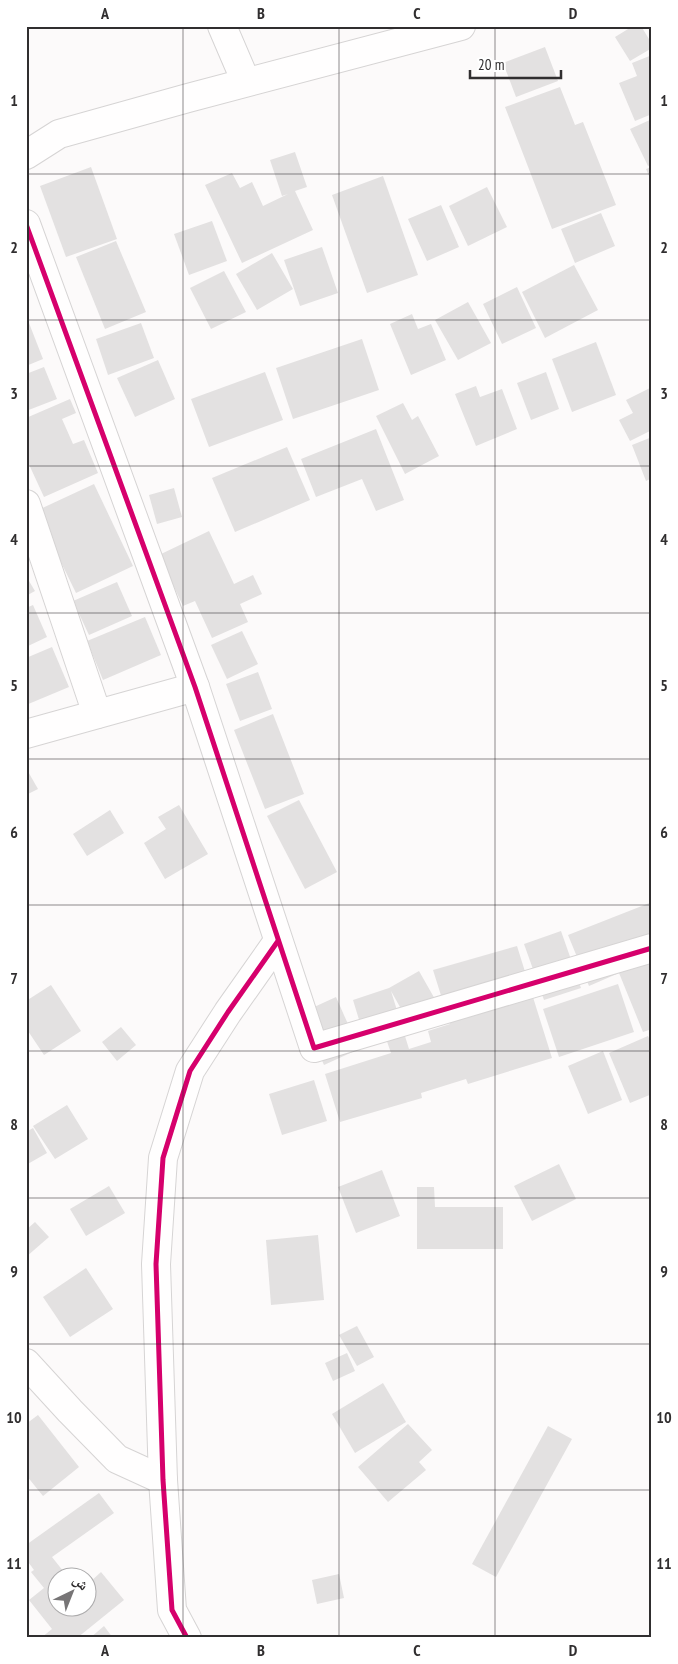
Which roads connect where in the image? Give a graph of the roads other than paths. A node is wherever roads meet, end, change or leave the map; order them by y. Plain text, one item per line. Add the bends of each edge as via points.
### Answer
1 (222, 26) edge
2 (461, 26) edge
3 (246, 82) junction
4 (26, 156) edge
5 (26, 224) edge
6 (26, 504) edge
7 (195, 687) junction
8 (97, 714) junction
9 (26, 734) edge
10 (278, 941) junction
11 (652, 948) edge
12 (26, 1363) edge
13 (163, 1480) junction
14 (187, 1638) edge

1 - 3 street
2 - 3 street
3 - 4 street via 59,134
5 - 7 street
6 - 8 street
7 - 8 street
7 - 10 street
8 - 9 street
10 - 11 street via 314,1048
10 - 13 street via 190,1071 163,1158 156,1264
12 - 13 street via 117,1459
13 - 14 street via 172,1610

